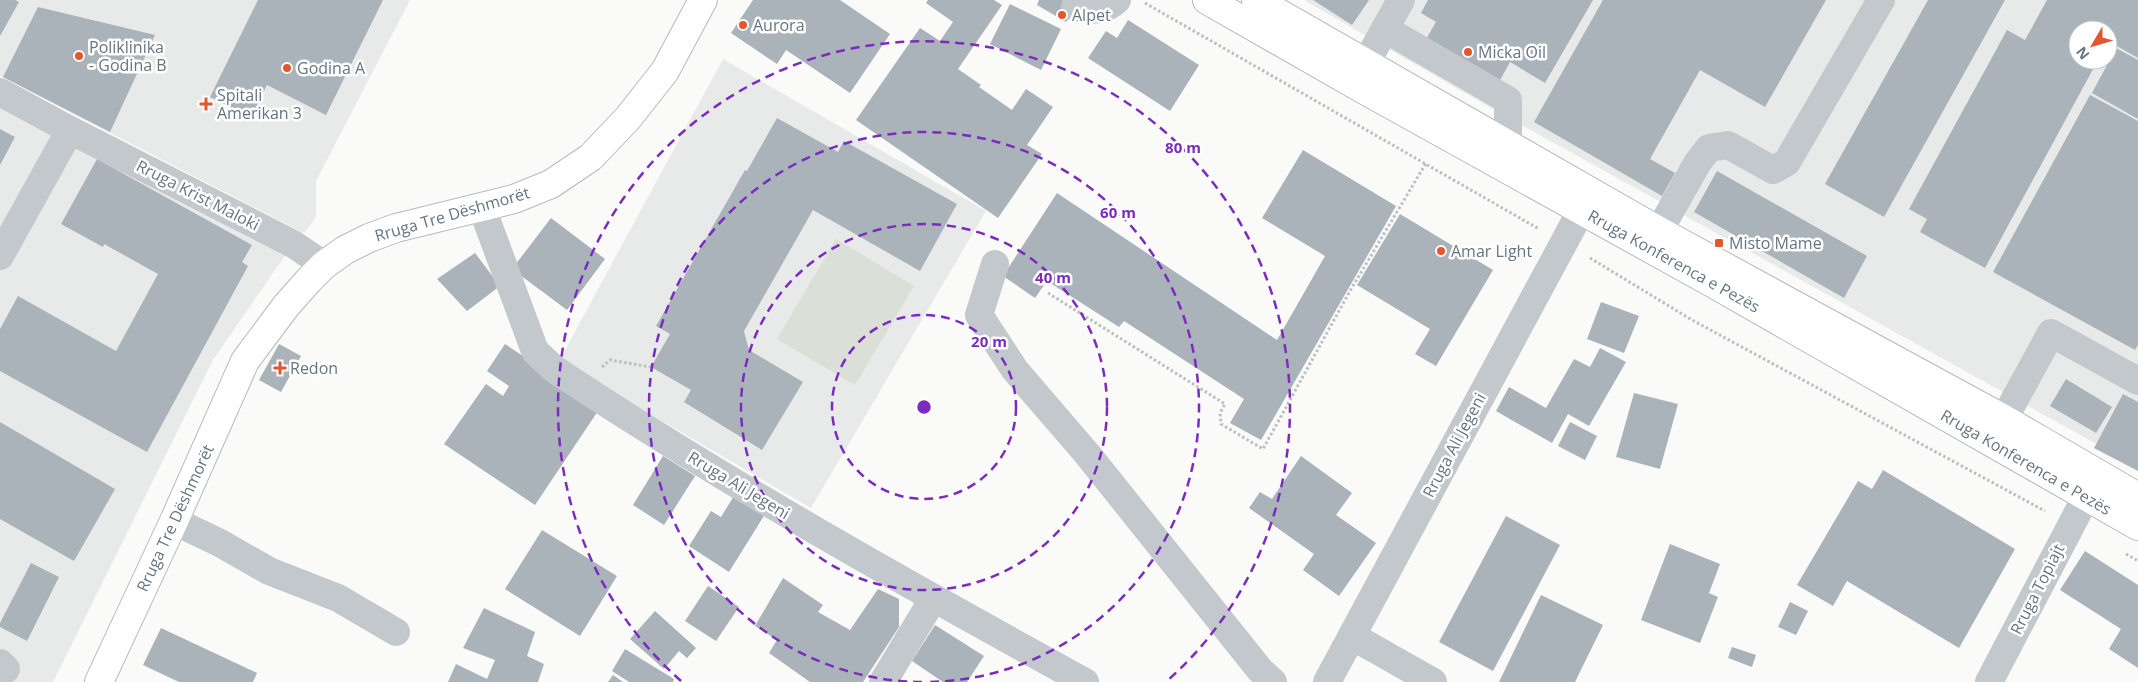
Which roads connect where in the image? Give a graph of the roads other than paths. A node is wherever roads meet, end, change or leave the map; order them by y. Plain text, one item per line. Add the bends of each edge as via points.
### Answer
1 (703, 0) edge
2 (1118, 0) edge
3 (1207, 0) edge
4 (1256, 0) edge
5 (1401, 0) edge
6 (1881, 0) edge
7 (1074, 8) dead end
8 (1385, 29) junction
9 (1366, 63) junction
10 (0, 92) edge
11 (70, 130) junction
12 (1508, 146) junction
13 (482, 208) junction
14 (1582, 209) junction
15 (1660, 231) junction
16 (0, 256) edge
17 (995, 264) dead end
18 (324, 265) junction
19 (2138, 381) edge
20 (2004, 419) junction
21 (2086, 497) junction
22 (2138, 497) edge
23 (174, 521) junction
24 (2138, 526) edge
25 (933, 599) junction
26 (396, 632) dead end
27 (1352, 636) junction
28 (99, 682) edge
29 (883, 682) edge
30 (1085, 682) edge
31 (1273, 682) edge
32 (1327, 682) edge
33 (1433, 682) edge
34 (1989, 682) edge

1 - 13 main road, Rruga Tre Dëshmorët via 665,71 628,118 591,157 551,184
2 - 7 street via 1109,8
3 - 14 main road, Rruga Konferenca e Pezës
4 - 9 main road, Rruga Konferenca e Pezës
5 - 8 street
6 - 15 street via 1788,162 1773,170 1728,145 1709,148
8 - 9 street
8 - 12 street via 1508,100
9 - 12 main road, Rruga Konferenca e Pezës
10 - 11 street, Rruga Krist Maloki
11 - 16 street
11 - 18 street, Rruga Krist Maloki via 293,244
12 - 15 main road, Rruga Konferenca e Pezës
13 - 18 main road, Rruga Tre Dëshmorët via 396,228 345,250
13 - 25 street, Rruga Ali Jegeni via 535,351 554,369 753,494
14 - 21 main road, Rruga Konferenca e Pezës
14 - 27 street, Rruga Ali Jegeni
15 - 20 main road, Rruga Konferenca e Pezës
17 - 31 street via 979,315 1015,370
18 - 23 main road, Rruga Tre Dëshmorët via 286,306 245,361
19 - 20 street via 2051,333
20 - 22 main road, Rruga Konferenca e Pezës
21 - 24 main road, Rruga Konferenca e Pezës
21 - 34 street, Rruga Topiajt
23 - 26 street via 269,571 338,598
23 - 28 main road, Rruga Tre Dëshmorët
25 - 29 street
25 - 30 street, Rruga Ali Jegeni
27 - 32 street, Rruga Ali Jegeni
27 - 33 street

